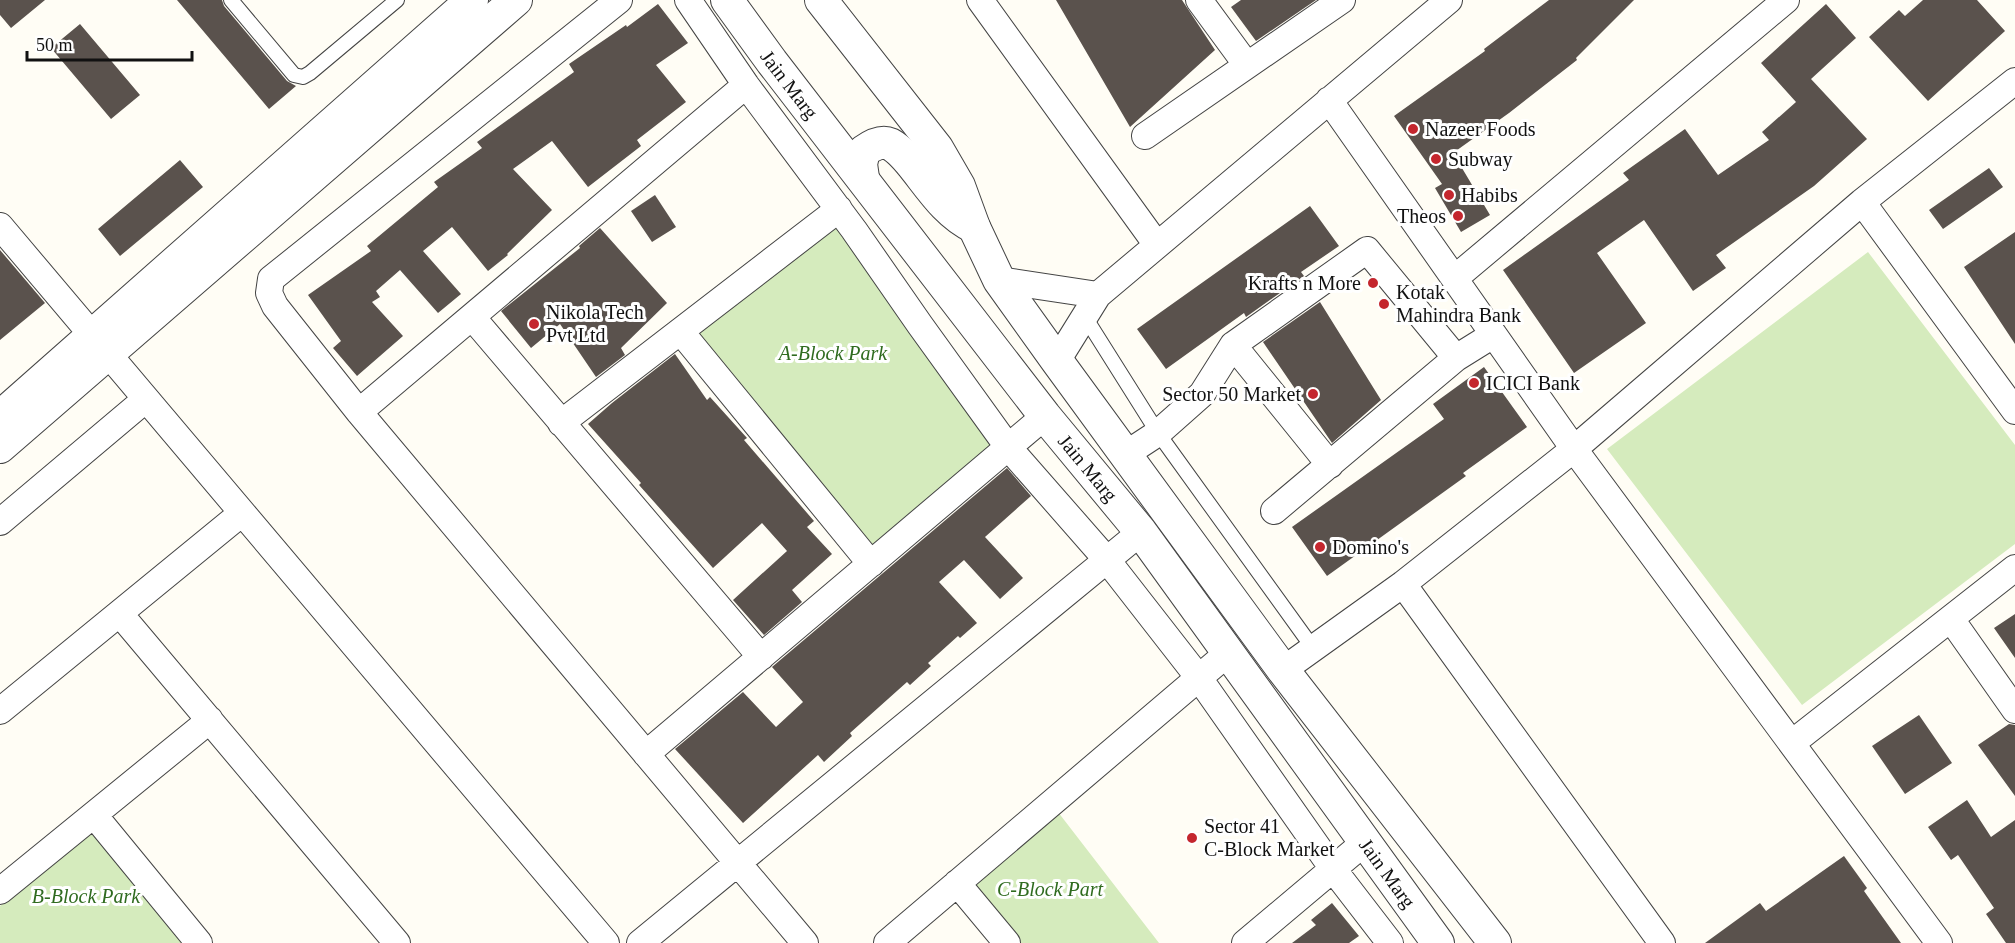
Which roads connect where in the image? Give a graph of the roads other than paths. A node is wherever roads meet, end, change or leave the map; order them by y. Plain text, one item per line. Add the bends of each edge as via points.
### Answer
1 (231, 0) edge
2 (397, 0) edge
3 (472, 0) edge
4 (516, 0) edge
5 (619, 0) edge
6 (688, 0) edge
7 (727, 0) edge
8 (821, 0) edge
9 (980, 0) edge
10 (1198, 0) edge
11 (1342, 0) edge
12 (1449, 0) edge
13 (1786, 0) edge
14 (1246, 64) junction
15 (2015, 81) edge
16 (747, 85) junction
17 (1329, 100) junction
18 (1144, 136) dead end
19 (862, 178) junction
20 (1862, 202) junction
21 (839, 209) junction
22 (0, 226) edge
23 (974, 227) junction
24 (1157, 245) junction
25 (1455, 278) junction
26 (999, 280) junction
27 (1098, 295) junction
28 (472, 317) junction
29 (1084, 317) junction
30 (681, 332) junction
31 (1493, 335) junction
32 (100, 344) junction
33 (1233, 345) junction
34 (1456, 358) junction
35 (1057, 361) junction
36 (146, 399) junction
37 (2015, 411) edge
38 (359, 412) junction
39 (1045, 416) junction
40 (0, 417) edge
41 (561, 423) junction
42 (1158, 433) junction
43 (0, 447) edge
44 (1008, 447) junction
45 (1574, 449) junction
46 (1126, 454) junction
47 (1330, 465) junction
48 (1274, 511) dead end
49 (242, 513) junction
50 (0, 522) edge
51 (1141, 532) junction
52 (1107, 560) junction
53 (871, 564) junction
54 (2015, 568) edge
55 (1403, 584) junction
56 (120, 614) junction
57 (1951, 619) junction
58 (1313, 648) junction
59 (1228, 653) junction
60 (761, 657) junction
61 (1283, 670) junction
62 (1199, 678) junction
63 (2015, 710) edge
64 (0, 711) edge
65 (210, 720) junction
66 (1792, 744) junction
67 (646, 754) junction
68 (94, 815) junction
69 (1365, 842) junction
70 (737, 863) junction
71 (1333, 869) junction
72 (957, 883) junction
73 (0, 891) edge
74 (199, 943) edge
75 (397, 943) edge
76 (606, 943) edge
77 (640, 943) edge
78 (805, 943) edge
79 (887, 943) edge
80 (1006, 943) edge
81 (1245, 943) edge
82 (1390, 943) edge
83 (1438, 943) edge
84 (1495, 943) edge
85 (1662, 943) edge
86 (1939, 943) edge

1 - 2 lane via 294,75 303,76
3 - 32 street
4 - 32 street
5 - 38 street via 271,279 269,293 275,306
6 - 16 street
7 - 19 street, Jain Marg
8 - 23 street, Jain Marg via 937,148 959,186
9 - 24 street
10 - 14 street
11 - 14 street
12 - 17 street
13 - 25 street
14 - 18 street
15 - 20 street
16 - 21 street
16 - 28 street
17 - 24 street
17 - 25 street
19 - 23 street via 864,151 878,143 889,143 907,158 949,210
19 - 39 street, Jain Marg
20 - 37 street
20 - 45 street
21 - 30 street
21 - 44 street
22 - 32 street
23 - 26 street, Jain Marg
24 - 27 street
25 - 31 street
26 - 27 street
26 - 35 street, Jain Marg
27 - 29 street
28 - 38 street
28 - 41 street
29 - 35 street
29 - 42 lane
30 - 41 street
30 - 53 street
31 - 34 street
31 - 45 street
32 - 36 street
32 - 40 street
32 - 43 street
33 - 34 street via 1367,250
33 - 42 street via 1202,394
33 - 47 street
34 - 47 street
35 - 46 street, Jain Marg
36 - 49 street
36 - 50 street
38 - 67 street
39 - 44 street
39 - 51 street, Jain Marg
41 - 60 street
42 - 46 street
42 - 58 lane
44 - 52 street
44 - 53 street
45 - 55 street
45 - 66 street
46 - 61 street, Jain Marg
47 - 48 street
49 - 56 street
49 - 76 street
51 - 52 street
51 - 59 street, Jain Marg
52 - 62 street
52 - 70 street
53 - 60 street
54 - 57 street
55 - 58 street
55 - 85 street
56 - 64 street
56 - 65 street
57 - 63 street
57 - 66 street
58 - 61 street
59 - 62 street
59 - 69 street, Jain Marg
60 - 67 street
61 - 84 street, Jain Marg
62 - 71 street
62 - 72 street
65 - 68 street
65 - 75 street
66 - 86 street
67 - 70 street
68 - 73 street
68 - 74 street
69 - 71 street
69 - 83 street, Jain Marg
70 - 77 street
70 - 78 street
71 - 81 street
71 - 82 street
72 - 79 street
72 - 80 street

